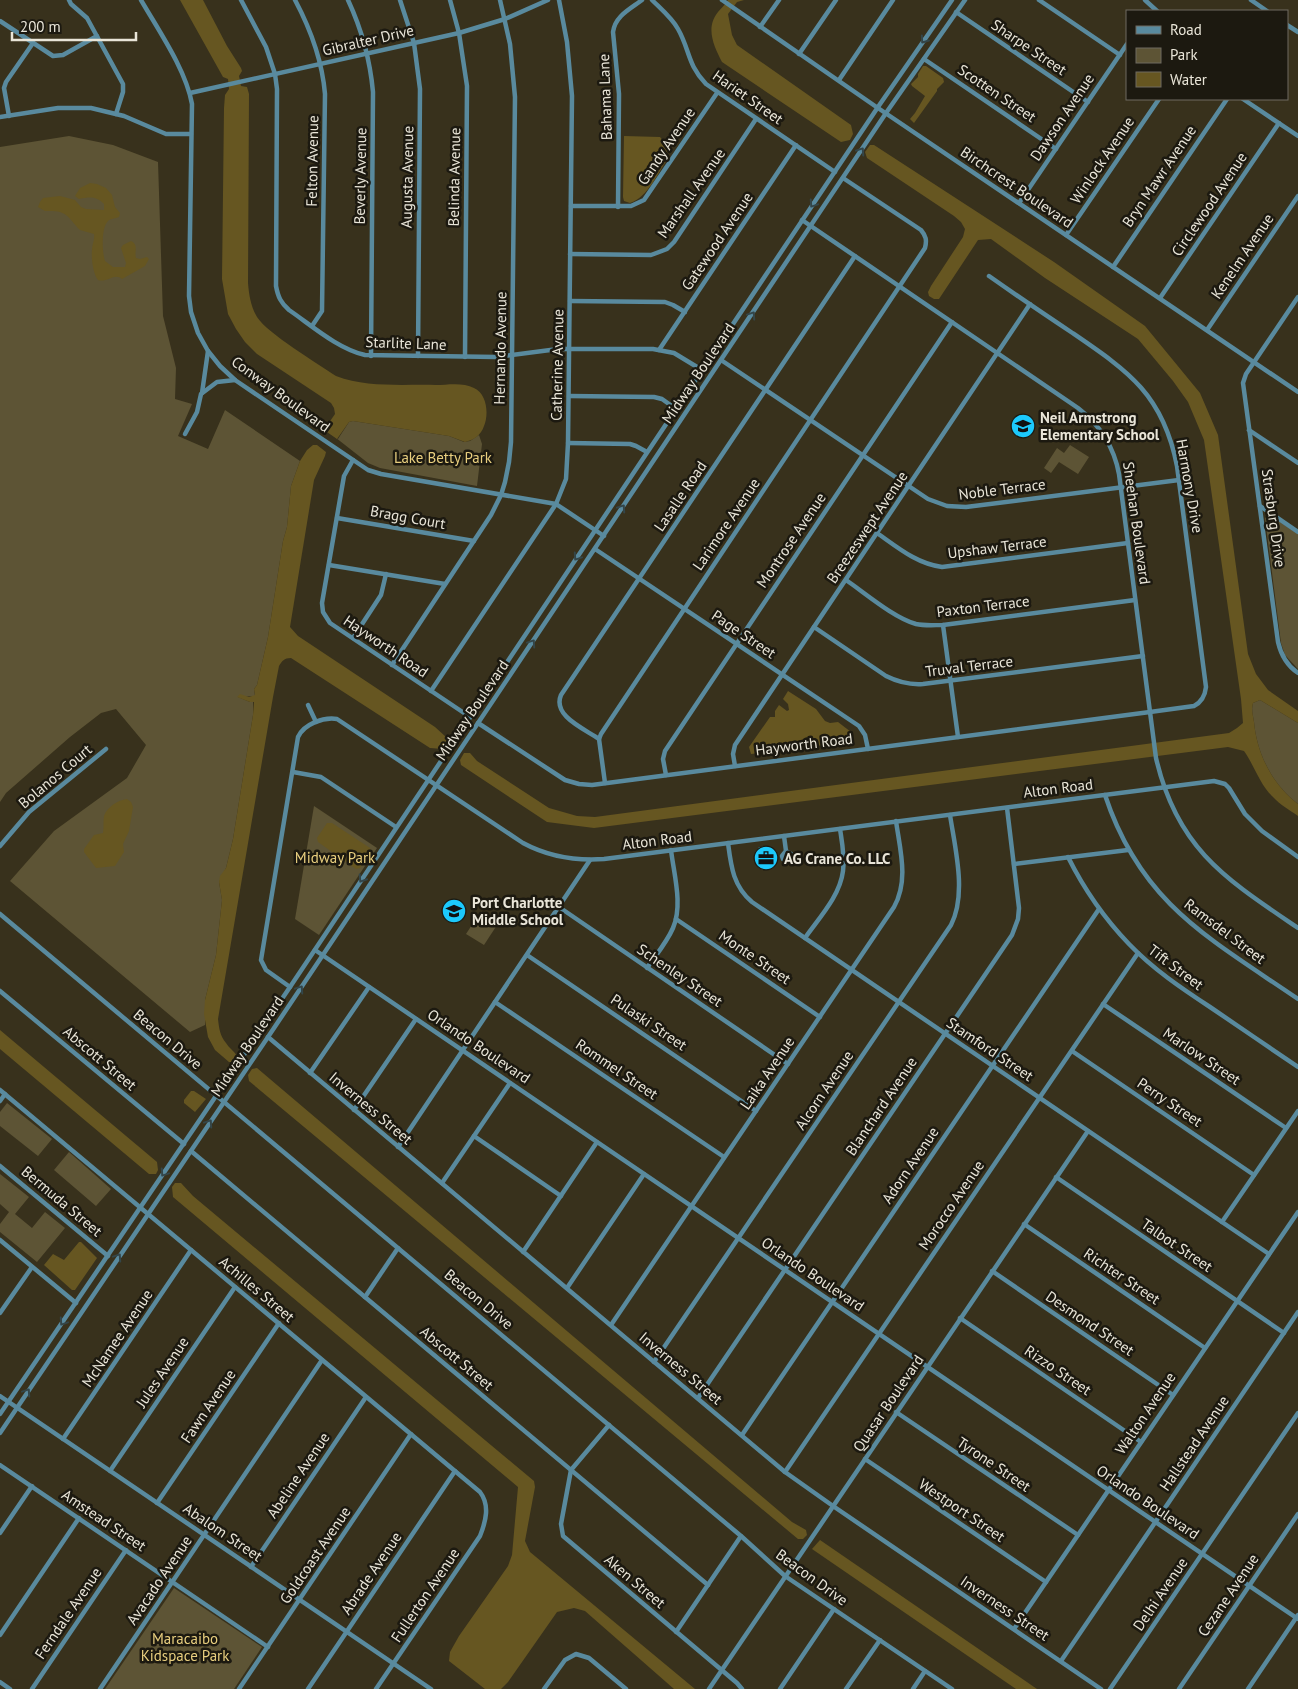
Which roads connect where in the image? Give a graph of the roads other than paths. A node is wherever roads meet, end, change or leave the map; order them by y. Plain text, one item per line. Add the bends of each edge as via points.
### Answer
1 (69, 0) edge
2 (141, 0) edge
3 (241, 0) edge
4 (295, 0) edge
5 (348, 0) edge
6 (400, 0) edge
7 (450, 0) edge
8 (500, 0) edge
9 (548, 0) edge
10 (559, 0) edge
11 (642, 0) edge
12 (652, 0) edge
13 (722, 0) edge
14 (779, 0) edge
15 (836, 0) edge
16 (893, 0) edge
17 (952, 0) edge
18 (964, 0) edge
19 (1039, 0) edge
20 (1145, 0) edge
21 (1251, 0) edge
22 (1153, 6) junction
23 (1150, 10) edge
24 (1156, 10) edge
25 (1266, 10) edge
26 (956, 12) junction
27 (505, 19) junction
28 (0, 21) edge
29 (760, 27) junction
30 (460, 32) junction
31 (97, 36) junction
32 (33, 43) junction
33 (414, 43) junction
34 (1126, 46) edge
35 (368, 53) junction
36 (799, 54) junction
37 (1120, 55) junction
38 (924, 59) junction
39 (321, 63) junction
40 (275, 74) junction
41 (838, 80) junction
42 (190, 93) junction
43 (717, 93) junction
44 (1158, 100) edge
45 (1226, 100) edge
46 (1244, 100) edge
47 (1088, 102) junction
48 (878, 107) junction
49 (886, 113) junction
50 (116, 114) junction
51 (8, 116) junction
52 (0, 117) edge
53 (756, 119) junction
54 (1279, 123) junction
55 (191, 134) junction
56 (1298, 136) edge
57 (796, 146) junction
58 (1056, 148) junction
59 (835, 172) junction
60 (844, 178) junction
61 (1298, 196) edge
62 (1019, 203) junction
63 (571, 206) junction
64 (618, 207) junction
65 (802, 220) junction
66 (811, 226) junction
67 (1066, 235) junction
68 (570, 254) junction
69 (855, 256) junction
70 (1112, 267) junction
71 (988, 276) dead end
72 (900, 287) junction
73 (1298, 297) edge
74 (1160, 298) junction
75 (570, 301) junction
76 (1030, 304) junction
77 (685, 312) junction
78 (952, 322) junction
79 (312, 326) junction
80 (1206, 330) junction
81 (569, 348) junction
82 (659, 350) junction
83 (208, 351) junction
84 (998, 353) junction
85 (370, 356) junction
86 (418, 356) junction
87 (512, 356) junction
88 (465, 357) junction
89 (721, 360) junction
90 (1254, 362) junction
91 (702, 370) junction
92 (234, 380) junction
93 (765, 390) junction
94 (1298, 392) edge
95 (201, 394) junction
96 (569, 396) junction
97 (676, 409) junction
98 (811, 420) junction
99 (1249, 430) junction
100 (186, 434) dead end
101 (568, 443) junction
102 (647, 452) junction
103 (863, 455) junction
104 (353, 460) junction
105 (1298, 463) edge
106 (1179, 480) junction
107 (909, 486) junction
108 (1121, 487) junction
109 (501, 495) junction
110 (556, 504) junction
111 (1260, 506) junction
112 (337, 518) junction
113 (595, 530) junction
114 (1298, 532) edge
115 (877, 533) junction
116 (604, 536) junction
117 (474, 541) junction
118 (1128, 543) junction
119 (595, 549) junction
120 (329, 565) junction
121 (386, 574) junction
122 (639, 579) junction
123 (846, 580) junction
124 (445, 584) junction
125 (1136, 600) junction
126 (685, 609) junction
127 (943, 624) junction
128 (814, 628) junction
129 (353, 638) junction
130 (737, 644) junction
131 (1143, 656) junction
132 (392, 664) junction
133 (1298, 673) edge
134 (783, 675) junction
135 (950, 681) junction
136 (431, 691) junction
137 (308, 705) dead end
138 (1150, 712) junction
139 (470, 716) junction
140 (316, 722) junction
141 (478, 722) junction
142 (958, 737) junction
143 (599, 739) junction
144 (106, 749) dead end
145 (868, 749) junction
146 (735, 766) junction
147 (293, 772) junction
148 (666, 775) junction
149 (428, 780) junction
150 (605, 783) junction
151 (436, 785) junction
152 (1164, 787) junction
153 (1105, 795) junction
154 (1007, 808) junction
155 (950, 815) junction
156 (896, 821) junction
157 (396, 827) junction
158 (840, 829) junction
159 (784, 836) junction
160 (728, 843) junction
161 (0, 846) edge
162 (671, 850) junction
163 (1128, 850) junction
164 (786, 851) dead end
165 (1068, 857) junction
166 (1298, 857) edge
167 (590, 860) junction
168 (1014, 864) junction
169 (558, 907) junction
170 (1099, 909) junction
171 (0, 915) edge
172 (676, 919) junction
173 (1298, 928) edge
174 (805, 938) junction
175 (315, 950) junction
176 (1138, 953) junction
177 (527, 955) junction
178 (323, 956) junction
179 (647, 968) junction
180 (852, 970) junction
181 (290, 987) junction
182 (369, 987) junction
183 (0, 991) edge
184 (1298, 999) edge
185 (496, 1002) junction
186 (899, 1002) junction
187 (1104, 1004) junction
188 (820, 1017) junction
189 (416, 1019) junction
190 (946, 1034) junction
191 (268, 1037) junction
192 (463, 1051) junction
193 (1072, 1051) junction
194 (788, 1064) junction
195 (993, 1066) junction
196 (1298, 1067) edge
197 (310, 1073) junction
198 (510, 1083) junction
199 (0, 1090) edge
200 (5, 1094) junction
201 (217, 1096) junction
202 (1040, 1098) junction
203 (0, 1101) edge
204 (224, 1102) junction
205 (354, 1110) junction
206 (756, 1111) junction
207 (1298, 1111) edge
208 (1286, 1128) junction
209 (1088, 1131) junction
210 (474, 1136) junction
211 (597, 1142) junction
212 (184, 1144) junction
213 (398, 1147) junction
214 (190, 1151) junction
215 (724, 1158) junction
216 (0, 1166) edge
217 (644, 1174) junction
218 (1254, 1175) junction
219 (1056, 1178) junction
220 (442, 1183) junction
221 (561, 1196) junction
222 (691, 1206) junction
223 (141, 1208) junction
224 (1298, 1212) edge
225 (147, 1213) junction
226 (1222, 1222) junction
227 (1024, 1224) junction
228 (738, 1238) junction
229 (0, 1240) edge
230 (398, 1248) junction
231 (191, 1250) junction
232 (523, 1252) junction
233 (1269, 1254) junction
234 (108, 1256) junction
235 (32, 1267) junction
236 (785, 1270) junction
237 (992, 1271) junction
238 (235, 1287) junction
239 (567, 1288) junction
240 (365, 1297) junction
241 (1237, 1301) junction
242 (832, 1302) junction
243 (76, 1303) junction
244 (1298, 1312) edge
245 (0, 1313) edge
246 (960, 1318) junction
247 (279, 1323) junction
248 (610, 1325) junction
249 (1284, 1333) junction
250 (879, 1334) junction
251 (1205, 1348) junction
252 (322, 1360) junction
253 (654, 1362) junction
254 (927, 1367) junction
255 (1173, 1395) junction
256 (0, 1396) edge
257 (366, 1397) junction
258 (698, 1398) junction
259 (8, 1402) junction
260 (17, 1408) junction
261 (896, 1412) junction
262 (1298, 1413) edge
263 (0, 1414) edge
264 (609, 1425) junction
265 (0, 1433) edge
266 (411, 1434) junction
267 (742, 1435) junction
268 (63, 1439) junction
269 (1141, 1442) junction
270 (865, 1459) junction
271 (0, 1465) edge
272 (571, 1470) junction
273 (110, 1471) junction
274 (455, 1471) junction
275 (786, 1472) junction
276 (32, 1486) junction
277 (1108, 1490) junction
278 (157, 1503) junction
279 (833, 1506) junction
280 (486, 1513) joint
281 (1298, 1514) edge
282 (79, 1518) junction
283 (1155, 1522) junction
284 (0, 1533) edge
285 (204, 1535) junction
286 (1078, 1535) junction
287 (742, 1536) junction
288 (126, 1550) junction
289 (1202, 1554) junction
290 (251, 1567) junction
291 (785, 1576) junction
292 (172, 1582) junction
293 (1046, 1582) junction
294 (708, 1585) junction
295 (1249, 1586) junction
296 (300, 1600) junction
297 (834, 1609) junction
298 (1297, 1617) edge
299 (1014, 1629) junction
300 (347, 1632) junction
301 (676, 1632) junction
302 (0, 1635) edge
303 (880, 1640) junction
304 (268, 1647) junction
305 (1061, 1661) junction
306 (394, 1664) junction
307 (722, 1670) junction
308 (925, 1671) junction
309 (0, 1682) edge
310 (10, 1689) edge
311 (32, 1689) edge
312 (100, 1689) edge
313 (239, 1689) edge
314 (308, 1689) edge
315 (376, 1689) edge
316 (431, 1689) edge
317 (544, 1689) edge
318 (626, 1689) edge
319 (709, 1689) edge
320 (742, 1689) edge
321 (780, 1689) edge
322 (846, 1689) edge
323 (913, 1689) edge
324 (952, 1689) edge
325 (1101, 1689) edge
326 (1110, 1689) edge
327 (1179, 1689) edge
328 (1248, 1689) edge

1 - 31 street via 87,18
2 - 42 street, Conway Boulevard
3 - 40 street, Starlite Lane via 263,40
4 - 39 street, Felton Avenue via 310,28
5 - 35 street, Beverly Avenue
6 - 33 street, Augusta Avenue
7 - 30 street, Belinda Avenue
8 - 27 street, Hernando Avenue
9 - 27 street, Gibralter Drive
10 - 63 street, Catherine Avenue via 571,80
11 - 64 street, Bahama Lane via 617,18 614,24 619,94
12 - 43 street, Hariet Street via 678,30 694,70
13 - 29 street, Birchcrest Boulevard
14 - 29 street
15 - 36 street
16 - 41 street
17 -> 48 street, Midway Boulevard
18 - 26 street, Midway Boulevard
19 - 37 street
20 - 22 street
21 - 25 street
22 - 23 street
22 - 24 street
26 - 38 street, Midway Boulevard
26 - 47 street, Sharpe Street
27 - 30 street, Gibralter Drive
27 - 87 street, Hernando Avenue via 515,97
28 - 32 street
29 - 36 street, Birchcrest Boulevard
30 - 33 street, Gibralter Drive
30 - 88 street, Belinda Avenue via 468,104
31 - 32 street via 58,57
31 - 50 street via 123,84
32 - 51 street via 6,82
33 - 35 street, Gibralter Drive
33 - 86 street, Augusta Avenue via 420,104
34 - 37 street, Dawson Avenue
35 - 39 street, Gibralter Drive
35 - 85 street, Beverly Avenue via 373,104
36 - 41 street, Birchcrest Boulevard
37 - 47 street, Dawson Avenue
38 - 49 street, Midway Boulevard
38 - 58 street, Scotten Street
39 - 40 street, Gibralter Drive
39 - 79 street, Felton Avenue via 326,104 322,311
40 - 42 street, Gibralter Drive
40 - 79 street, Starlite Lane via 278,105 276,286 282,303
41 - 48 street, Birchcrest Boulevard
42 - 55 street, Conway Boulevard
43 - 53 street, Hariet Street
43 - 64 street, Gandy Avenue via 649,194 638,204
44 - 67 street, Winlock Avenue
45 - 70 street, Bryn Mawr Avenue
46 - 54 street
47 - 58 street, Dawson Avenue
48 - 49 street, Birchcrest Boulevard
48 - 59 street, Midway Boulevard
60 -> 49 street, Midway Boulevard
49 - 62 street, Birchcrest Boulevard
50 - 51 street via 68,107
50 - 55 street via 166,134
51 - 52 street
53 - 57 street, Hariet Street
53 - 68 street, Marshall Avenue via 667,249 651,255
54 - 56 street
54 - 74 street, Circlewood Avenue
55 - 83 street, Conway Boulevard via 189,296 195,325
57 - 59 street, Hariet Street
57 - 77 street, Gatewood Avenue
58 - 62 street, Dawson Avenue
59 -> 65 street, Midway Boulevard
60 - 66 street, Midway Boulevard
60 - 72 street via 925,235 926,248
61 - 80 street, Kenelm Avenue
62 - 67 street, Birchcrest Boulevard
63 - 64 street, Gandy Avenue
63 - 68 street, Catherine Avenue
65 - 66 street, Sheehan Boulevard
65 - 91 street, Midway Boulevard
66 - 69 street, Sheehan Boulevard
89 -> 66 street, Midway Boulevard
67 - 70 street, Birchcrest Boulevard
68 - 75 street, Catherine Avenue
69 - 72 street, Sheehan Boulevard
69 - 93 street, Lasalle Road
70 - 74 street, Birchcrest Boulevard
71 - 76 street, Harmony Drive
72 - 78 street, Sheehan Boulevard
72 - 98 street, Larimore Avenue
73 - 90 street, Strasburg Drive
74 - 80 street, Birchcrest Boulevard
75 - 77 street via 665,302
75 - 81 street, Catherine Avenue
76 - 84 street, Breezeswept Avenue
76 - 106 street, Harmony Drive via 1115,362 1142,387 1168,430
77 - 82 street, Gatewood Avenue
78 - 84 street, Sheehan Boulevard
78 - 103 street, Montrose Avenue
79 - 85 street, Starlite Lane via 348,350
80 - 90 street, Birchcrest Boulevard
81 - 82 street, Starlite Lane
81 - 87 street, Starlite Lane
81 - 96 street, Catherine Avenue
82 - 91 street, Starlite Lane via 684,358
83 - 92 street, Conway Boulevard
83 - 95 street
84 - 107 street, Breezeswept Avenue
84 - 108 street, Sheehan Boulevard via 1094,422 1113,452
85 - 86 street, Starlite Lane
86 - 88 street, Starlite Lane
87 - 88 street, Starlite Lane
87 - 109 street, Hernando Avenue via 511,451
89 - 93 street, Noble Terrace
116 -> 89 street, Midway Boulevard
90 - 94 street, Birchcrest Boulevard
90 - 99 street, Strasburg Drive via 1243,383
91 - 97 street, Midway Boulevard
92 - 95 street via 217,382
92 - 104 street, Conway Boulevard
93 - 98 street, Noble Terrace
93 - 122 street, Lasalle Road
95 - 100 street via 197,412
96 - 97 street via 654,397
96 - 101 street, Catherine Avenue
97 - 102 street, Midway Boulevard
98 - 103 street, Noble Terrace
98 - 126 street, Larimore Avenue
99 - 105 street
99 - 111 street, Strasburg Drive
101 - 102 street via 630,444
101 - 110 street, Catherine Avenue via 566,479
102 - 113 street, Midway Boulevard
103 - 107 street, Noble Terrace
103 - 130 street, Montrose Avenue
104 - 109 street, Conway Boulevard via 380,474
104 - 112 street, Hayworth Road via 344,476
106 - 108 street, Noble Terrace
106 - 138 street, Harmony Drive via 1206,694 1194,706
107 - 108 street, Noble Terrace via 936,503 953,507
107 - 115 street, Breezeswept Avenue
108 - 118 street, Sheehan Boulevard
109 - 110 street, Conway Boulevard
109 - 117 street, Hernando Avenue
110 - 113 street, Conway Boulevard
110 - 136 street, Catherine Avenue
111 - 114 street
111 - 133 street, Strasburg Drive via 1278,642 1283,657
112 - 117 street, Bragg Court
112 - 120 street, Hayworth Road
113 - 116 street, Conway Boulevard
113 -> 139 street, Midway Boulevard
115 - 118 street, Upshaw Terrace via 918,560 942,567
115 - 123 street, Breezeswept Avenue
116 - 119 street, Midway Boulevard
117 - 124 street, Hernando Avenue
118 - 125 street, Sheehan Boulevard
119 - 122 street, Page Street
141 -> 119 street, Midway Boulevard
120 - 121 street
120 - 129 street, Hayworth Road via 323,612 330,623
121 - 124 street
121 - 129 street via 381,596
122 - 126 street, Page Street
122 - 143 street, Lasalle Road via 559,700 563,715
123 - 127 street, Paxton Terrace via 907,620 924,625
123 - 128 street, Breezeswept Avenue
124 - 132 street, Hernando Avenue
125 - 127 street, Paxton Terrace
125 - 131 street, Sheehan Boulevard
126 - 130 street, Page Street
126 - 143 street, Larimore Avenue
127 - 135 street
128 - 134 street, Breezeswept Avenue
128 - 135 street, Truval Terrace via 896,681 917,685
129 - 132 street, Hayworth Road
130 - 134 street, Page Street
130 - 148 street, Montrose Avenue via 665,751
131 - 135 street, Truval Terrace
131 - 138 street, Sheehan Boulevard
132 - 136 street, Hayworth Road
134 - 145 street, Page Street via 859,726
134 - 146 street, Breezeswept Avenue via 736,745 733,754
135 - 142 street
136 - 139 street, Hayworth Road
137 - 140 street
138 - 142 street, Hayworth Road
138 - 152 street, Sheehan Boulevard via 1156,758
139 - 149 street, Midway Boulevard
140 - 147 street via 301,730
140 - 149 street, Alton Road via 337,719
141 - 150 street, Hayworth Road via 565,780 579,784
141 - 151 street, Midway Boulevard
142 - 145 street, Hayworth Road
143 - 150 street
144 - 161 street, Bolanos Court via 28,812
145 - 146 street, Hayworth Road
146 - 148 street, Hayworth Road
147 - 157 street via 321,777
147 - 181 street via 261,960 266,970
148 - 150 street, Hayworth Road
149 - 151 street, Alton Road
149 - 157 street, Midway Boulevard
151 - 167 street, Alton Road via 531,847 560,857
151 - 178 street, Midway Boulevard
152 - 153 street, Alton Road
152 - 166 street, Alton Road via 1214,781 1224,784 1256,825
152 - 173 street, Sheehan Boulevard via 1185,830 1212,864 1234,884
153 - 154 street, Alton Road
153 - 163 street, Ramsdel Street
154 - 155 street, Alton Road
154 - 168 street, Blanchard Avenue
155 - 156 street, Alton Road
155 - 186 street, Alcorn Avenue via 960,890 958,909 951,925
156 - 158 street, Alton Road
156 - 180 street, Laika Avenue via 903,873 901,893
157 -> 175 street, Midway Boulevard
158 - 159 street, Alton Road
158 - 174 street via 844,861 842,880
159 - 160 street, Alton Road
159 - 164 street
160 - 162 street, Alton Road
160 - 174 street, Stamford Street via 734,878 742,892
162 - 167 street, Alton Road
162 - 172 street via 678,901
163 - 165 street
163 - 184 street, Ramsdel Street via 1155,888 1180,915
165 - 168 street
165 - 170 street, Tift Street
167 - 169 street
168 - 190 street, Blanchard Avenue via 1019,908 1015,930
169 - 177 street
169 - 179 street, Schenley Street
170 - 176 street, Tift Street
170 - 195 street, Adorn Avenue
171 - 201 street, Beacon Drive
172 - 179 street
172 - 188 street, Monte Street
174 - 180 street, Stamford Street
175 - 178 street, Orlando Boulevard
175 - 181 street, Midway Boulevard
176 - 187 street, Morocco Avenue
176 - 196 street, Tift Street via 1173,982
177 - 185 street
177 - 206 street, Pulaski Street
178 - 182 street, Orlando Boulevard
191 -> 178 street, Midway Boulevard
179 - 194 street, Schenley Street
180 - 186 street, Stamford Street
180 - 188 street, Laika Avenue
181 - 201 street, Midway Boulevard
182 - 189 street, Orlando Boulevard
182 - 197 street
183 - 212 street, Abscott Street
185 - 192 street
185 - 215 street, Rommel Street
186 - 190 street, Stamford Street
186 - 228 street, Alcorn Avenue
187 - 193 street, Morocco Avenue
187 - 208 street, Marlow Street
188 - 194 street, Laika Avenue
189 - 192 street, Orlando Boulevard
189 - 205 street
190 - 195 street, Stamford Street
190 - 236 street, Blanchard Avenue
191 - 197 street, Inverness Street
191 - 204 street, Midway Boulevard
192 - 198 street, Orlando Boulevard
192 - 213 street
193 - 202 street, Morocco Avenue
193 - 218 street, Perry Street
194 - 206 street, Laika Avenue
195 - 202 street, Stamford Street
195 - 242 street, Adorn Avenue
197 - 205 street, Inverness Street
198 - 210 street
198 - 211 street, Orlando Boulevard
199 - 200 street, Achilles Street
200 - 203 street
200 - 223 street, Achilles Street
201 - 204 street, Beacon Drive
201 - 212 street, Midway Boulevard
202 - 209 street, Stamford Street
202 - 250 street, Morocco Avenue
214 -> 204 street, Midway Boulevard
204 - 230 street, Beacon Drive
205 - 213 street, Inverness Street
206 - 215 street, Laika Avenue
207 - 208 street
208 - 218 street
209 - 219 street, Quasar Boulevard
209 - 226 street, Stamford Street
210 - 220 street
210 - 221 street
211 - 217 street, Orlando Boulevard
211 - 221 street
212 -> 223 street, Midway Boulevard
213 - 220 street, Inverness Street
214 - 225 street, Midway Boulevard
214 - 240 street, Abscott Street
215 - 222 street, Laika Avenue
216 - 234 street, Bermuda Street
217 - 222 street, Orlando Boulevard
217 - 239 street
218 - 226 street
219 - 227 street, Quasar Boulevard
219 - 241 street, Talbot Street
220 - 232 street, Inverness Street
221 - 232 street
222 - 228 street, Orlando Boulevard
222 - 248 street, Laika Avenue
223 - 225 street, Achilles Street
223 - 234 street, Midway Boulevard
224 - 233 street, Walton Avenue
225 - 231 street, Achilles Street
260 -> 225 street, Midway Boulevard
226 - 233 street, Stamford Street
227 - 237 street, Quasar Boulevard
227 - 251 street, Richter Street
228 - 236 street, Orlando Boulevard
228 - 253 street, Alcorn Avenue
229 - 235 street
230 - 240 street
230 - 264 street, Beacon Drive
231 - 238 street, Achilles Street
231 - 268 street, McNamee Avenue
232 - 239 street, Inverness Street
233 - 241 street, Walton Avenue
234 - 243 street, Midway Boulevard
235 - 243 street
235 - 245 street
236 - 242 street, Orlando Boulevard
236 - 258 street, Blanchard Avenue
237 - 246 street, Quasar Boulevard
237 - 255 street, Desmond Street
238 - 247 street, Achilles Street
238 - 273 street, Jules Avenue
239 - 248 street, Inverness Street
240 - 272 street, Abscott Street
241 - 249 street, Talbot Street
241 - 251 street, Walton Avenue
242 - 250 street, Orlando Boulevard
242 - 267 street, Adorn Avenue
243 -> 259 street, Midway Boulevard
244 - 249 street, Hallstead Avenue
246 - 254 street, Quasar Boulevard
246 - 269 street, Rizzo Street
247 - 252 street, Achilles Street
247 - 278 street, Fawn Avenue
248 - 253 street, Inverness Street
249 - 283 street, Hallstead Avenue
250 - 254 street, Orlando Boulevard
250 - 275 street, Morocco Avenue
251 - 255 street, Walton Avenue
252 - 257 street, Achilles Street
252 - 285 street, Avacado Avenue
253 - 258 street, Inverness Street
254 - 261 street, Quasar Boulevard
254 - 277 street, Orlando Boulevard
255 - 269 street, Walton Avenue
256 - 259 street, Abalom Street
257 - 266 street, Achilles Street
257 - 290 street, Abeline Avenue
258 - 267 street, Inverness Street
259 - 260 street, Abalom Street
259 - 263 street, Midway Boulevard
260 - 265 street, Midway Boulevard
260 - 268 street, Abalom Street
261 - 270 street, Quasar Boulevard
261 - 286 street, Tyrone Street
262 - 289 street, Delhi Avenue
264 - 272 street
264 - 287 street, Beacon Drive
266 - 274 street, Achilles Street
266 - 296 street, Goldcoast Avenue
267 - 275 street, Inverness Street
268 - 273 street, Abalom Street
269 - 277 street, Walton Avenue
270 - 279 street, Quasar Boulevard
270 - 293 street, Westport Street
271 - 276 street, Amstead Street
272 - 294 street, Abscott Street
272 - 301 street, Aken Street via 560,1524 564,1536
273 - 278 street, Abalom Street
274 - 280 street, Achilles Street via 480,1492 485,1499
274 - 300 street, Abrade Avenue
275 - 279 street, Inverness Street
276 - 282 street, Amstead Street
276 - 284 street
277 - 283 street, Orlando Boulevard
277 - 286 street, Walton Avenue
278 - 285 street, Abalom Street
279 - 291 street, Quasar Boulevard
279 - 299 street, Inverness Street
280 - 306 street, Fullerton Avenue via 480,1536
281 - 295 street, Cezane Avenue
282 - 288 street, Amstead Street
282 - 302 street
283 - 289 street, Orlando Boulevard
283 - 305 street, Hallstead Avenue
285 - 290 street, Abalom Street
285 - 292 street, Avacado Avenue
286 - 293 street, Walton Avenue
287 - 291 street, Beacon Drive
287 - 294 street
288 - 292 street, Amstead Street
288 - 311 street, Ferndale Avenue
289 - 295 street, Orlando Boulevard
289 - 326 street, Delhi Avenue
290 - 296 street, Abalom Street
291 - 297 street, Beacon Drive
291 - 307 street, Quasar Boulevard
292 - 304 street, Amstead Street
292 - 312 street, Avacado Avenue
293 - 299 street, Walton Avenue
294 - 301 street
295 - 298 street, Orlando Boulevard
295 - 327 street, Cezane Avenue
296 - 300 street, Abalom Street
296 - 304 street, Goldcoast Avenue
297 - 303 street, Beacon Drive
297 - 321 street
298 - 328 street
299 - 305 street, Inverness Street
300 - 306 street, Abalom Street
300 - 314 street, Abrade Avenue
301 - 307 street, Aken Street
303 - 308 street, Beacon Drive
303 - 322 street
304 - 313 street, Goldcoast Avenue
305 - 325 street, Inverness Street
306 - 315 street, Fullerton Avenue
306 - 316 street, Abalom Street
307 - 319 street, Quasar Boulevard
307 - 320 street, Aken Street
308 - 323 street
308 - 324 street, Beacon Drive
309 - 310 street
317 - 318 street via 565,1660 576,1654 589,1658

